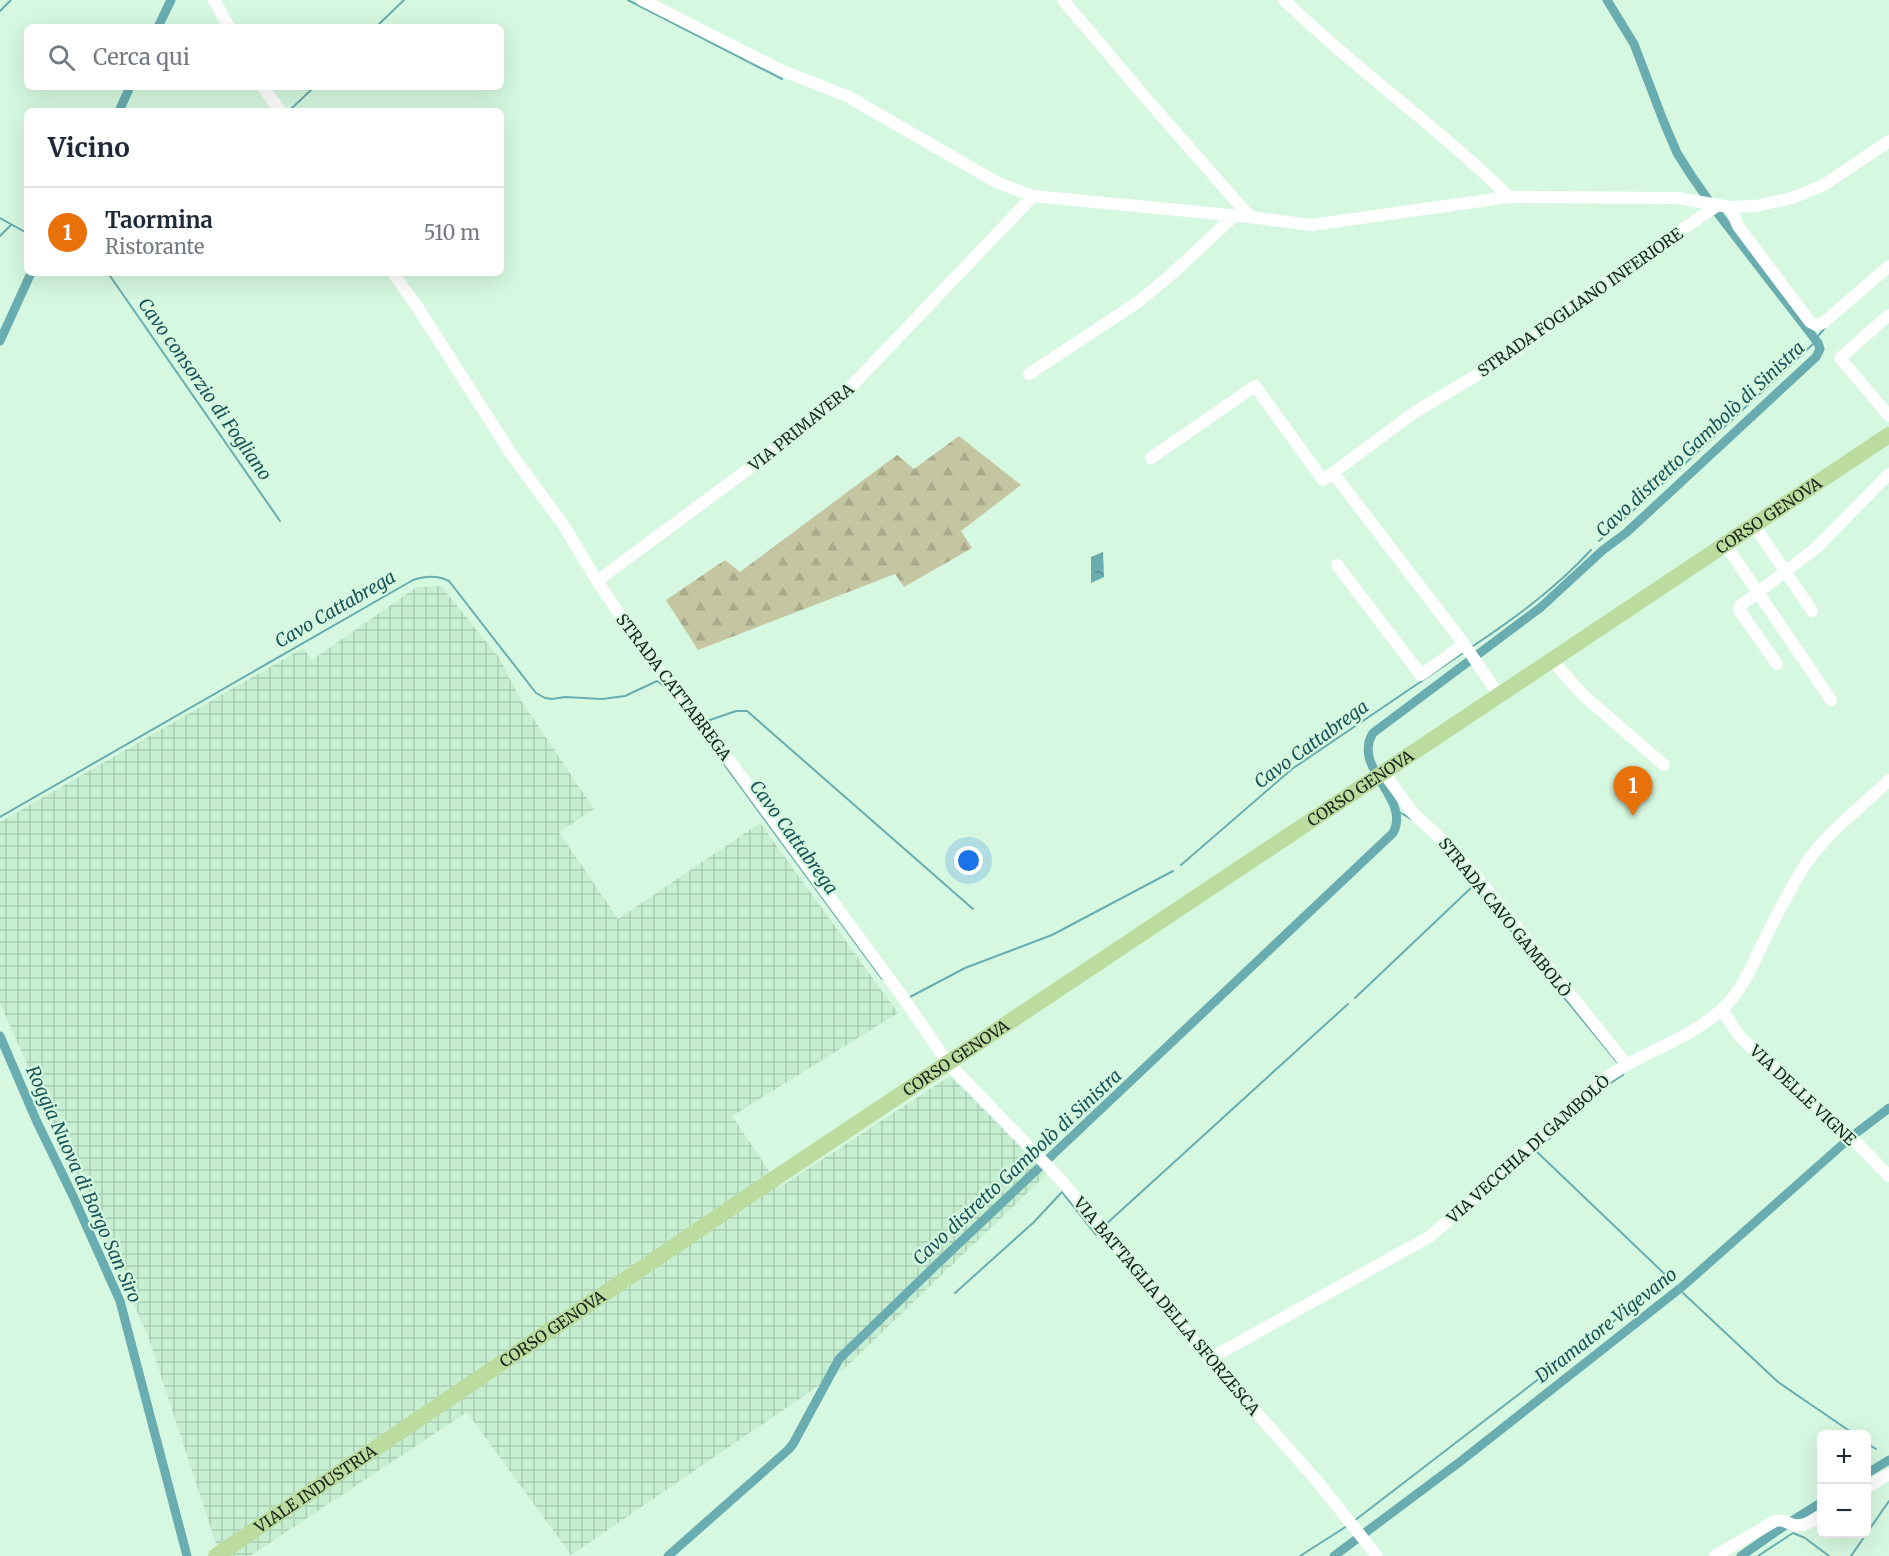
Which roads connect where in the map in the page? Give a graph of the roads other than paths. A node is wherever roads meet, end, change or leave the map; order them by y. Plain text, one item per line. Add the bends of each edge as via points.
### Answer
1 (214, 0) edge
2 (642, 0) edge
3 (1063, 0) edge
4 (1284, 0) edge
5 (227, 24) edge
6 (265, 90) edge
7 (278, 108) edge
8 (1889, 141) edge
9 (1033, 196) junction
10 (1509, 197) junction
11 (1716, 206) junction
12 (1235, 215) junction
13 (1251, 217) junction
14 (1889, 266) edge
15 (395, 276) edge
16 (1889, 315) edge
17 (1029, 374) dead end
18 (1889, 416) edge
19 (1889, 435) edge
20 (1151, 458) dead end
21 (1889, 474) edge
22 (1328, 477) junction
23 (1754, 525) junction
24 (1725, 544) junction
25 (1337, 565) dead end
26 (1786, 573) junction
27 (597, 581) junction
28 (1758, 592) junction
29 (1812, 610) dead end
30 (1470, 653) junction
31 (1551, 659) junction
32 (1777, 664) dead end
33 (1498, 694) junction
34 (1831, 700) dead end
35 (1664, 765) dead end
36 (1380, 776) junction
37 (1889, 780) edge
38 (1722, 1010) junction
39 (948, 1063) junction
40 (1626, 1064) junction
41 (1889, 1176) edge
42 (1209, 1359) junction
43 (415, 1423) joint
44 (1889, 1474) edge
45 (1871, 1485) edge
46 (1817, 1517) edge
47 (216, 1556) edge
48 (1377, 1556) edge
49 (1715, 1556) edge

1 - 5 street
2 - 9 street via 783,71 847,96 998,183
3 - 13 street
4 - 10 street
6 - 7 street
8 - 11 street via 1824,186 1756,207
9 - 12 street
9 - 27 street, VIA PRIMAVERA via 843,395
10 - 11 street via 1678,198
10 - 13 street via 1311,225
11 - 14 street via 1738,226 1816,325
11 - 22 street, STRADA FOGLIANO INFERIORE via 1570,306 1507,357 1415,412
12 - 13 street
12 - 17 street via 1138,302
15 - 27 street, STRADA CATTABREGA
16 - 18 street via 1840,358
19 - 23 main road, CORSO GENOVA
20 - 22 street via 1255,386
21 - 26 street
22 - 30 street
23 - 24 main road, CORSO GENOVA
23 - 26 street
24 - 28 street
24 - 31 main road, CORSO GENOVA
25 - 30 street via 1421,675
26 - 28 street
26 - 29 street
27 - 39 street, STRADA CATTABREGA via 654,665 701,722
28 - 32 street via 1739,610
28 - 34 street
30 - 33 street
31 - 33 main road, CORSO GENOVA
31 - 35 street via 1583,695
33 - 36 main road, CORSO GENOVA
36 - 39 main road, CORSO GENOVA
36 - 40 street, STRADA CAVO GAMBOLÒ via 1479,880
37 - 38 street, VIA VECCHIA DI GAMBOLÒ via 1813,854 1794,883 1745,981
38 - 40 street, VIA VECCHIA DI GAMBOLÒ via 1664,1047
38 - 41 street, VIA DELLE VIGNE via 1740,1036
39 - 42 street, VIA BATTAGLIA DELLA SFORZESCA via 1046,1163
39 - 43 main road, CORSO GENOVA
40 - 42 street, VIA VECCHIA DI GAMBOLÒ via 1595,1087 1429,1237
42 - 48 street, VIA BATTAGLIA DELLA SFORZESCA via 1317,1481
43 - 47 main road, VIALE INDUSTRIA
44 - 45 street
46 - 49 street via 1802,1526 1775,1521

